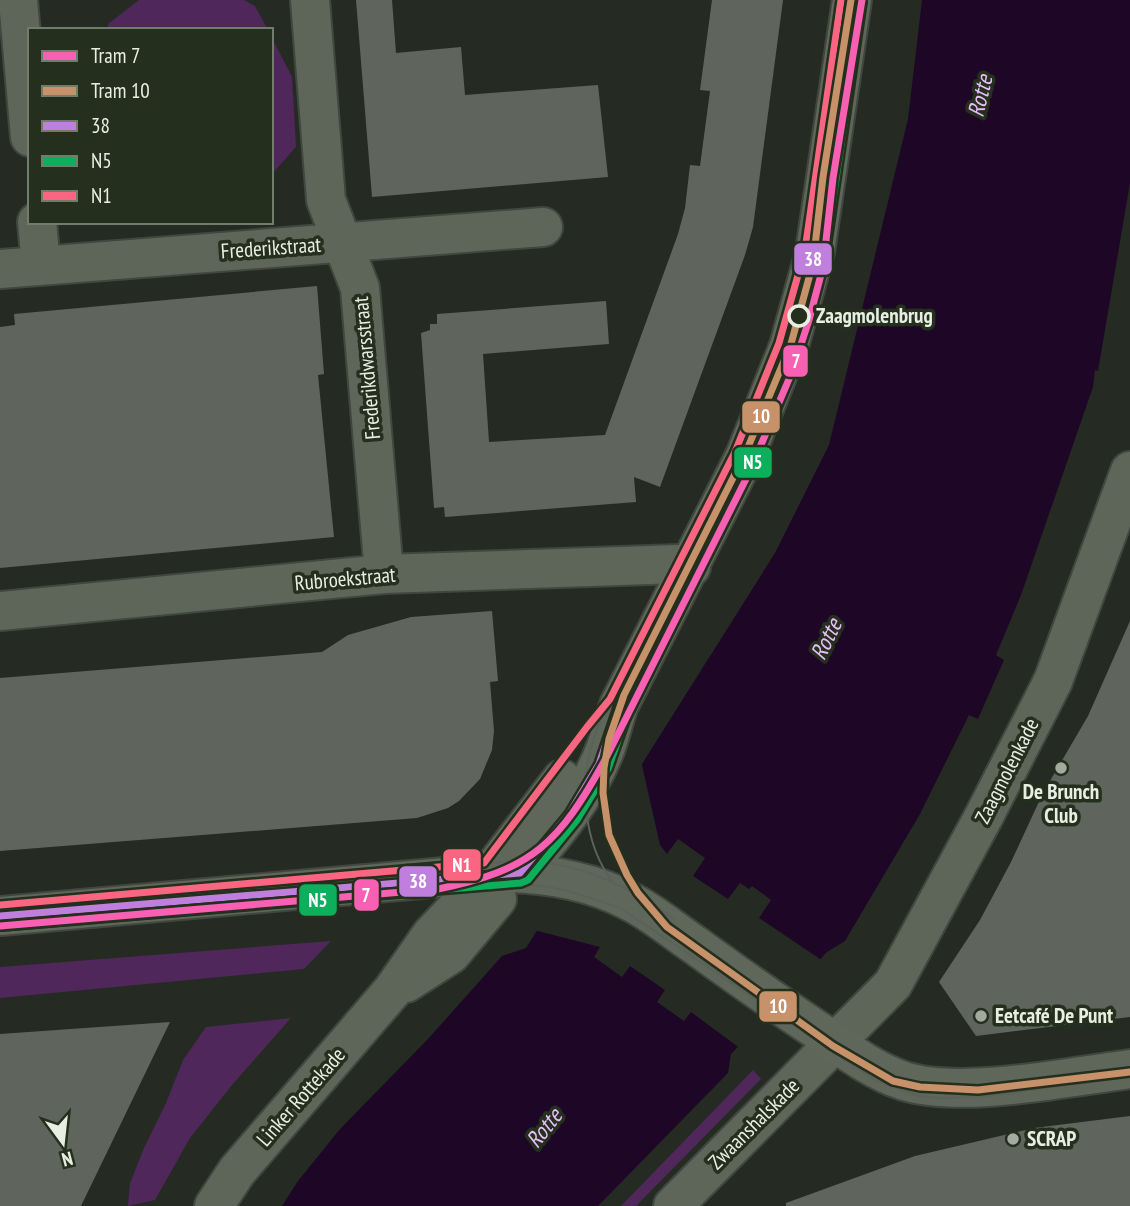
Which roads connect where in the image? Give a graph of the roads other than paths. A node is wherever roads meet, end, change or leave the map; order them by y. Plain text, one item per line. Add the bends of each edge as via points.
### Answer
1 (18, 0) edge
2 (310, 0) edge
3 (852, 0) edge
4 (28, 114) edge
5 (37, 224) edge
6 (542, 227) dead end
7 (344, 242) junction
8 (41, 265) junction
9 (0, 270) edge
10 (1130, 471) edge
11 (691, 567) junction
12 (384, 574) junction
13 (0, 611) edge
14 (505, 873) junction
15 (0, 916) edge
16 (834, 1042) junction
17 (1130, 1069) edge
18 (214, 1206) edge
19 (673, 1206) edge

1 - 4 street
2 - 7 street, Frederikdwarsstraat via 327,200
3 - 11 street, Linker Rottekade via 815,252 789,346 746,456
5 - 8 street
6 - 7 street, Frederikstraat
7 - 8 street, Frederikstraat
7 - 12 street, Frederikdwarsstraat via 360,288
8 - 9 street, Frederikstraat
10 - 16 street, Zaagmolenkade via 1053,681 984,816 893,984
11 - 12 street, Rubroekstraat
11 - 14 street, Linker Rottekade via 619,705 586,788 547,844
12 - 13 street, Rubroekstraat
14 - 15 street
14 - 16 street via 560,878 630,901
14 - 18 street, Linker Rottekade via 452,954 392,991 237,1171
16 - 17 street via 902,1081 933,1087 1016,1084
16 - 19 street, Zwaanshalskade

